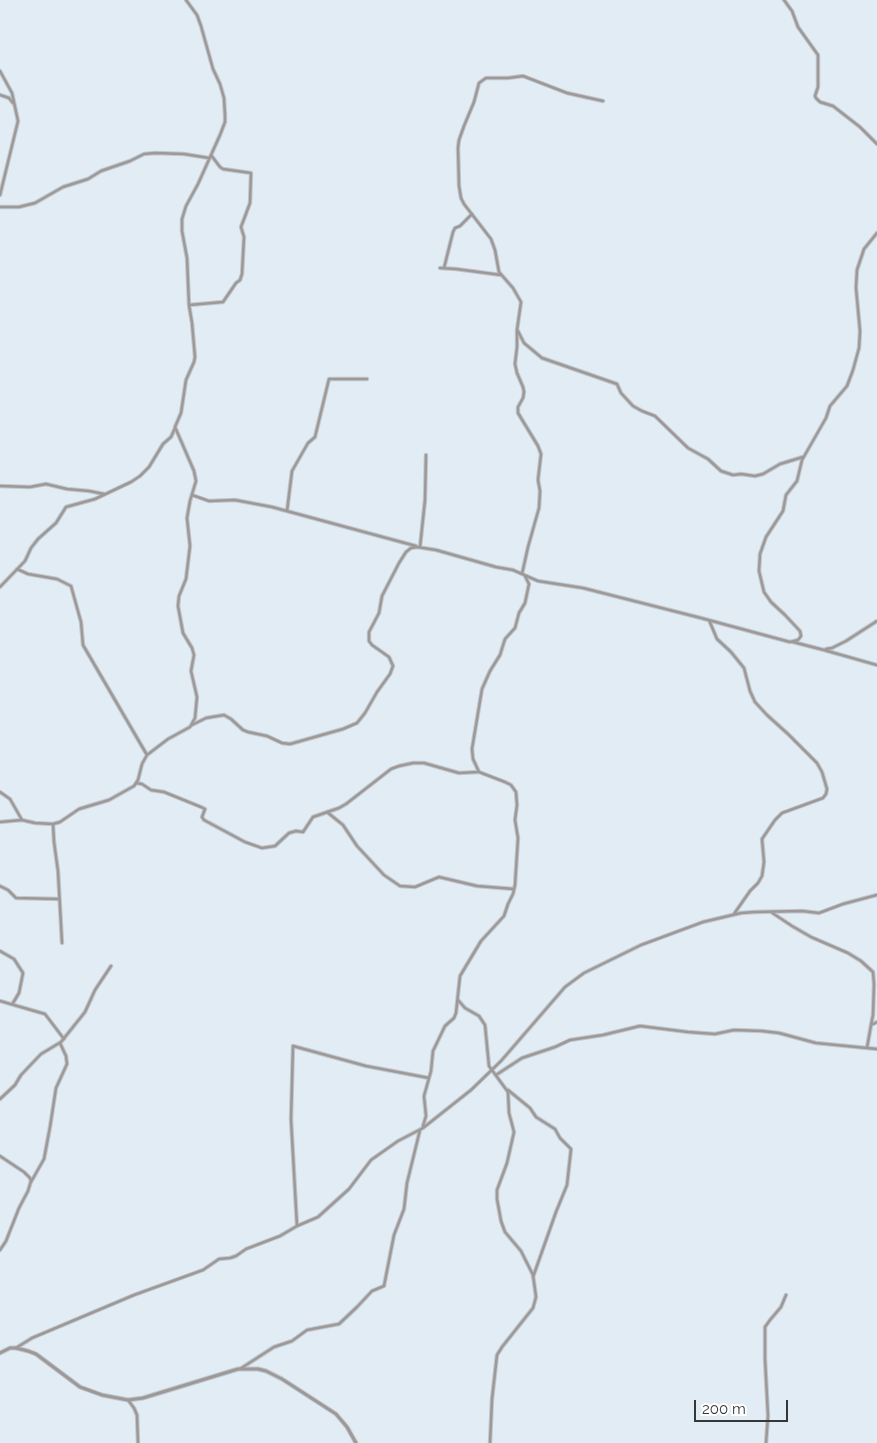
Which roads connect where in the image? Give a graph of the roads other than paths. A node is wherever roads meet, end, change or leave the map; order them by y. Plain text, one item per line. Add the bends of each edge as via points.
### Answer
1 (186, 0) edge
2 (784, 0) edge
3 (0, 71) edge
4 (0, 95) edge
5 (603, 101) dead end
6 (15, 105) junction
7 (877, 144) edge
8 (210, 157) junction
9 (0, 195) edge
10 (0, 207) edge
11 (472, 214) junction
12 (877, 233) edge
13 (501, 274) junction
14 (188, 305) junction
15 (516, 330) junction
16 (367, 380) dead end
17 (175, 427) junction
18 (426, 455) dead end
19 (804, 457) junction
20 (0, 486) edge
21 (105, 495) junction
22 (192, 495) junction
23 (287, 512) junction
24 (419, 547) junction
25 (17, 569) junction
26 (523, 574) junction
27 (0, 587) edge
28 (709, 620) junction
29 (877, 621) edge
30 (791, 642) junction
31 (824, 650) junction
32 (877, 665) edge
33 (192, 725) junction
34 (147, 756) junction
35 (479, 772) junction
36 (136, 783) junction
37 (0, 792) edge
38 (327, 812) junction
39 (22, 820) junction
40 (0, 822) edge
41 (53, 824) junction
42 (0, 886) edge
43 (514, 889) junction
44 (877, 896) edge
45 (59, 899) junction
46 (769, 912) junction
47 (734, 915) junction
48 (62, 943) dead end
49 (0, 951) edge
50 (111, 966) dead end
51 (458, 997) junction
52 (0, 1001) edge
53 (12, 1004) junction
54 (877, 1022) edge
55 (871, 1026) junction
56 (64, 1039) junction
57 (60, 1043) junction
58 (867, 1048) junction
59 (877, 1049) edge
60 (492, 1070) junction
61 (496, 1075) junction
62 (429, 1078) junction
63 (506, 1089) junction
64 (0, 1099) edge
65 (422, 1128) junction
66 (0, 1156) edge
67 (31, 1182) junction
68 (297, 1226) junction
69 (0, 1250) edge
70 (533, 1278) junction
71 (786, 1295) dead end
72 (16, 1348) junction
73 (0, 1353) edge
74 (238, 1370) junction
75 (128, 1400) junction
76 (138, 1443) edge
77 (356, 1443) edge
78 (490, 1443) edge
79 (766, 1443) edge

1 - 8 street via 201,26 224,98 225,122
2 - 7 street via 818,55 815,96 818,101 833,106
3 - 6 street via 12,92
4 - 6 street
5 - 11 street via 567,93 523,76 480,81 458,148 460,194
6 - 9 street via 18,122
8 - 10 street via 144,154 63,187 35,203
8 - 14 street via 182,219
8 - 14 street via 223,169 251,173 250,203 240,228 244,237 242,274 223,302
11 - 13 street via 492,242
11 - 13 street via 454,228 442,268
12 - 19 street via 864,249 857,270 860,331 854,370 847,386 830,406
13 - 15 street via 520,300
14 - 17 street via 195,359 186,380 181,413
15 - 19 street via 524,343 542,358 617,384 632,406 655,416 688,448 721,470 733,475 755,476
15 - 26 street via 516,368 524,389 518,413 540,454 539,508
16 - 23 street via 329,379 315,437 292,470
17 - 21 street via 144,472
17 - 22 street via 195,474
18 - 24 street
19 - 30 street via 797,481 786,495 783,510 764,540 759,564 760,579 767,597 800,631 799,639
20 - 21 street via 46,484
21 - 25 street via 66,507
22 - 23 street via 209,501 234,500
22 - 33 street via 187,518 190,546 186,579 178,602 183,633 194,655 192,674 197,703
23 - 24 street
24 - 26 street
24 - 33 street via 411,548 399,563 369,632 369,641 389,657 393,666 357,723 290,744 243,730 224,715 206,718
25 - 27 street
25 - 34 street via 71,586 85,648
26 - 28 street via 538,581 583,588
26 - 35 street via 529,584 525,603 482,690 472,749
28 - 30 street
28 - 47 street via 717,639 744,668 756,702 816,763 827,789 820,800 782,813 774,820 762,839 762,876
29 - 31 street via 846,641
30 - 31 street
31 - 32 street
33 - 34 street
34 - 36 street
35 - 38 street via 459,773 430,764 408,763 391,769 346,804
35 - 43 street via 505,782 516,792 518,846
36 - 38 street via 200,806 205,810 203,819 262,848 275,846 289,833 303,832 313,817
36 - 41 street via 109,800 79,809
37 - 39 street via 10,799
38 - 43 street via 343,825 384,875 400,886 415,887 439,877 477,886
39 - 40 street
39 - 41 street
41 - 45 street
42 - 45 street via 16,898
43 - 51 street via 504,916 481,941 460,976
44 - 46 street via 819,914
45 - 48 street
46 - 47 street
46 - 55 street via 811,937 848,953 873,972
47 - 60 street via 697,924 641,945 578,976
49 - 53 street via 14,959 23,973 19,993
50 - 56 street via 85,1012
51 - 60 street via 462,1006 477,1015 485,1025 488,1062
51 - 62 street via 455,1016 445,1026 433,1051
52 - 53 street
53 - 56 street via 45,1014
54 - 55 street
55 - 58 street
56 - 57 street
57 - 64 street via 41,1054
57 - 67 street via 67,1064 56,1088 44,1159
58 - 59 street
58 - 61 street via 808,1042 762,1031 734,1030 715,1034 640,1026 570,1040 522,1058
60 - 61 street
60 - 65 street via 472,1090
61 - 63 street
62 - 65 street via 424,1099 426,1119
62 - 68 street via 366,1066 293,1046 291,1118
63 - 70 street via 514,1132 496,1199 505,1232 521,1251
63 - 70 street via 536,1117 555,1129 571,1151 567,1185
65 - 68 street via 371,1160 349,1190 323,1213
65 - 74 street via 415,1146 404,1209 394,1235 384,1286 372,1291 339,1324 308,1330
66 - 67 street via 24,1172
67 - 69 street
68 - 72 street via 236,1256 219,1259 203,1270 134,1294
70 - 78 street via 535,1304 497,1355
71 - 79 street via 765,1328
72 - 73 street
72 - 75 street via 36,1354 80,1387
74 - 75 street
74 - 77 street via 266,1371 289,1383 336,1414
75 - 76 street via 137,1415

